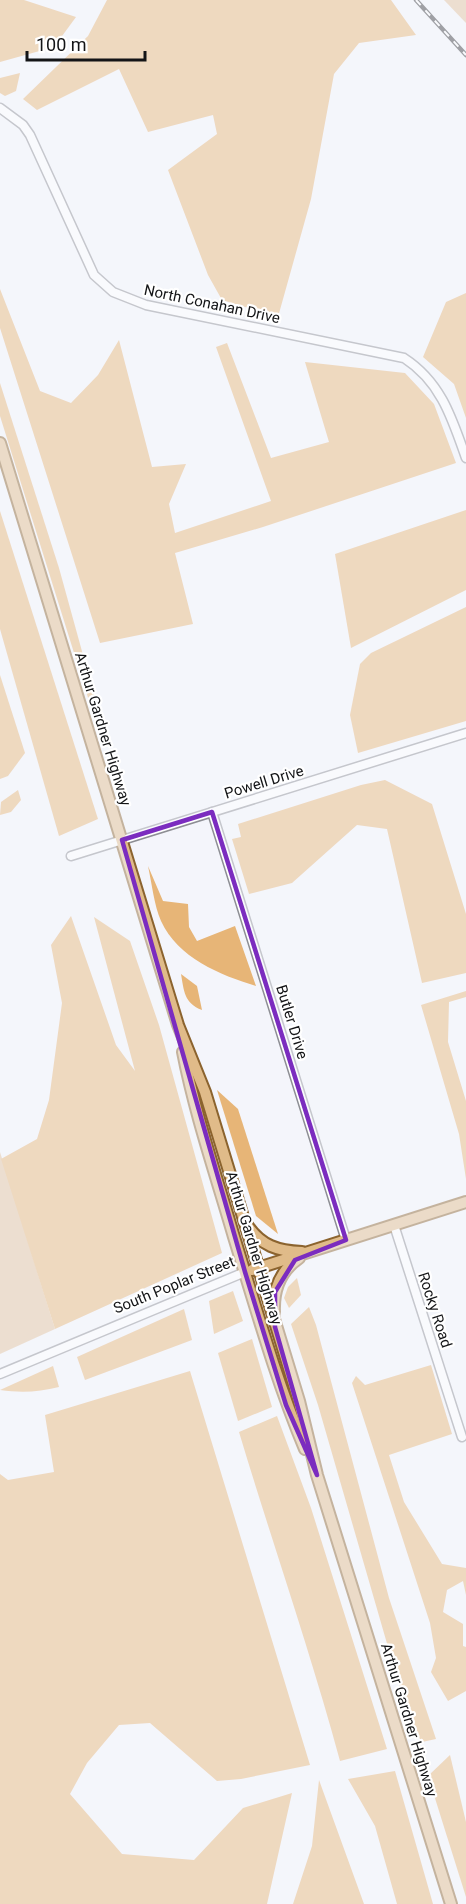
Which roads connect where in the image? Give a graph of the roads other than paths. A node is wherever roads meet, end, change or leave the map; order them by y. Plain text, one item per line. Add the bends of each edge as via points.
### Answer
1 (0, 108) edge
2 (0, 443) edge
3 (466, 458) edge
4 (466, 733) edge
5 (212, 812) junction
6 (122, 840) junction
7 (71, 856) dead end
8 (178, 1025) junction
9 (466, 1202) edge
10 (240, 1211) junction
11 (394, 1225) junction
12 (346, 1240) junction
13 (309, 1252) junction
14 (257, 1269) junction
15 (245, 1272) junction
16 (275, 1327) junction
17 (0, 1374) edge
18 (462, 1437) dead end
19 (317, 1475) junction
20 (451, 1904) edge

1 - 3 street, North Conahan Drive via 30,135 94,275 113,292 146,305 404,358 422,370 438,389
2 - 6 main road, Arthur Gardner Highway
4 - 5 street, Powell Drive
5 - 6 street, Powell Drive
5 - 12 street, Butler Drive
6 - 7 street, Powell Drive
6 - 8 main road, Arthur Gardner Highway
8 - 10 main road, Arthur Gardner Highway via 205,1092
8 - 15 main road, Arthur Gardner Highway via 191,1094
9 - 11 main road, South Poplar Street
10 - 13 main road via 261,1242 274,1249
10 - 14 main road, Arthur Gardner Highway
11 - 12 main road, South Poplar Street
11 - 18 street, Rocky Road
12 - 13 main road, South Poplar Street
13 - 14 main road, South Poplar Street
13 - 16 main road via 295,1260 277,1283
14 - 15 main road, South Poplar Street
14 - 16 main road, Arthur Gardner Highway
15 - 17 street, South Poplar Street
15 - 19 main road, Arthur Gardner Highway via 286,1405
16 - 19 main road, Arthur Gardner Highway
19 - 20 main road, Arthur Gardner Highway

